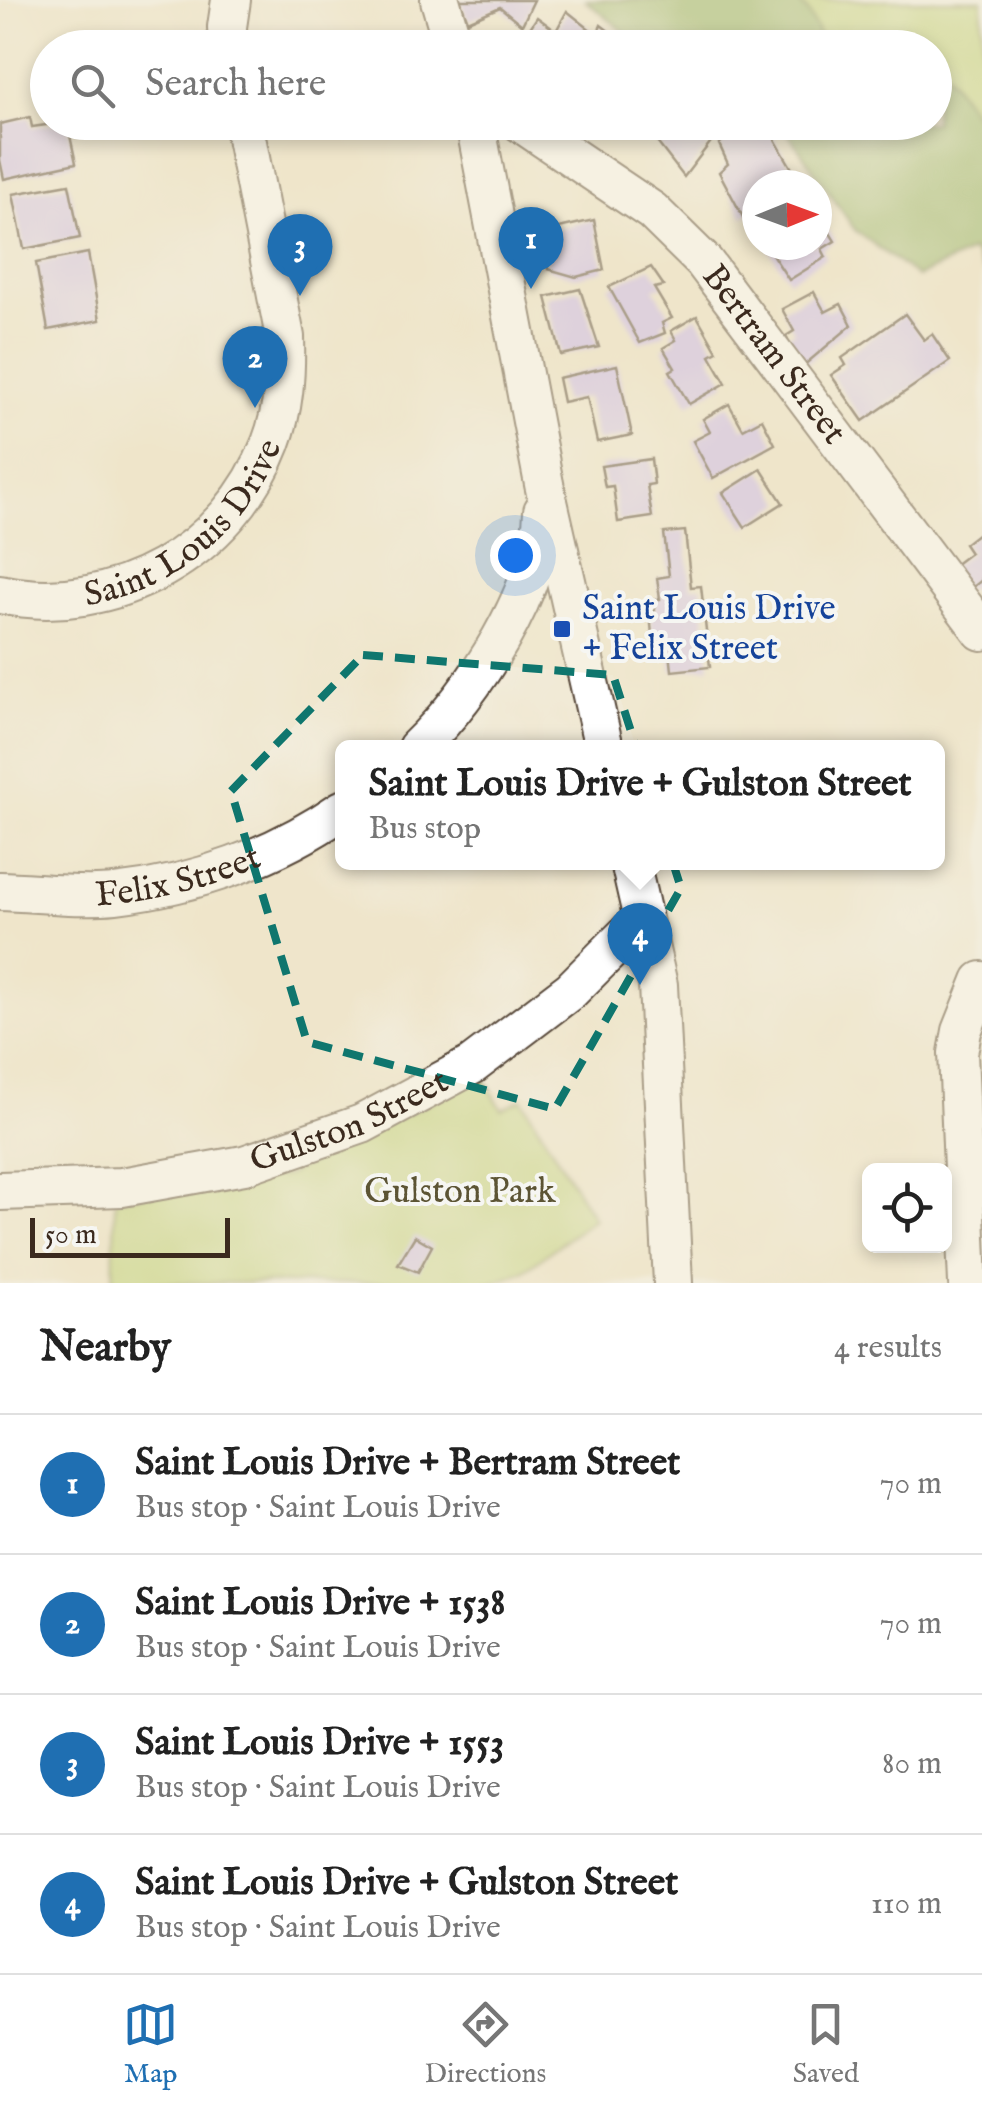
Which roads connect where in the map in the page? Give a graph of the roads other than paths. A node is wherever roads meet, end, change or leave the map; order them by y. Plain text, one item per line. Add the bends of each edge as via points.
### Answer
1 (232, 0) edge
2 (440, 0) edge
3 (227, 30) edge
4 (449, 30) edge
5 (247, 140) edge
6 (478, 140) edge
7 (547, 140) edge
8 (544, 484) junction
9 (0, 594) edge
10 (982, 632) edge
11 (426, 740) edge
12 (602, 740) edge
13 (335, 815) edge
14 (632, 870) edge
15 (0, 890) edge
16 (643, 918) junction
17 (982, 982) edge
18 (0, 1191) edge
19 (673, 1283) edge
20 (968, 1283) edge

1 - 3 street
2 - 4 street
5 - 9 street, Saint Louis Drive via 285,337 281,409 256,476 213,532 155,574 88,596
6 - 8 street
7 - 10 street, Bertram Street via 652,211 704,262
8 - 11 street via 542,539 516,609 479,673
8 - 12 street
13 - 15 street, Felix Street via 254,858 184,882 112,894
14 - 16 street
16 - 18 street, Gulston Street via 572,990 472,1065 362,1124 244,1165 122,1187
16 - 19 street via 662,1032
17 - 20 street via 958,1053

